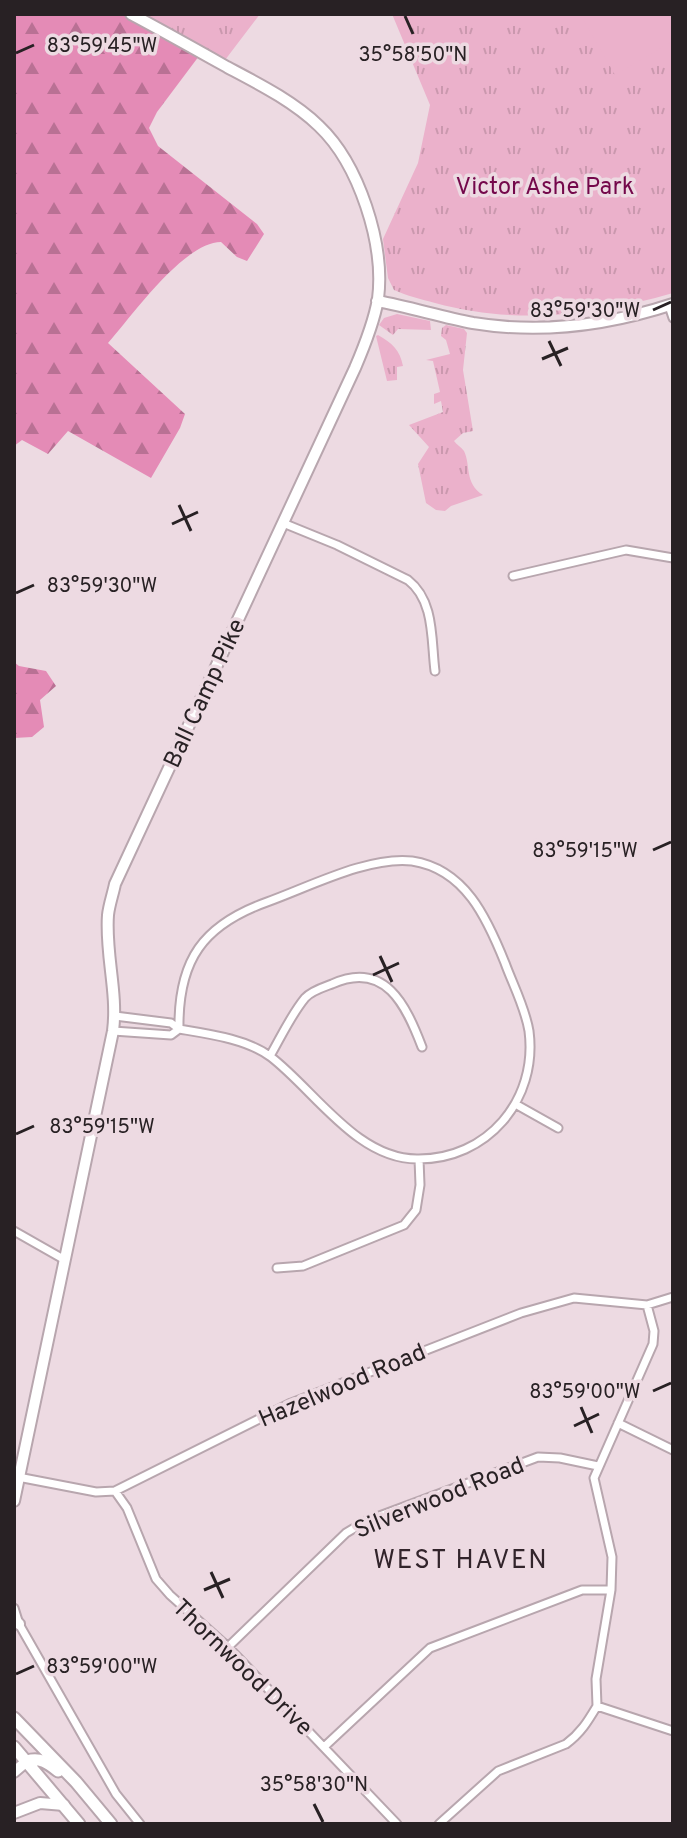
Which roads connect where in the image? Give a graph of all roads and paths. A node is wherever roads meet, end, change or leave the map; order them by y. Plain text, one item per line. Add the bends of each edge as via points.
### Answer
1 (131, 14) edge
2 (377, 301) junction
3 (671, 305) edge
4 (673, 318) edge
5 (283, 523) junction
6 (673, 558) edge
7 (513, 576) dead end
8 (435, 671) dead end
9 (115, 1016) junction
10 (179, 1029) junction
11 (113, 1031) junction
12 (422, 1047) dead end
13 (270, 1056) junction
14 (517, 1105) junction
15 (558, 1128) dead end
16 (419, 1159) junction
17 (14, 1231) edge
18 (65, 1260) junction
19 (277, 1268) dead end
20 (673, 1297) edge
21 (647, 1305) junction
22 (618, 1423) junction
23 (673, 1450) edge
24 (598, 1466) junction
25 (18, 1477) junction
26 (115, 1491) junction
27 (14, 1501) edge
28 (611, 1590) junction
29 (14, 1608) edge
30 (17, 1622) edge
31 (228, 1647) junction
32 (597, 1706) junction
33 (14, 1718) edge
34 (673, 1731) edge
35 (14, 1747) edge
36 (324, 1747) junction
37 (27, 1761) junction
38 (14, 1772) edge
39 (76, 1782) junction
40 (64, 1805) junction
41 (14, 1813) edge
42 (79, 1824) edge
43 (111, 1824) edge
44 (140, 1824) edge
45 (397, 1824) edge
46 (439, 1824) edge

1 - 2 street, Ball Camp Pike via 275,94 335,143 356,180 368,217
2 - 3 street via 472,322 534,327 610,321
2 - 5 street, Ball Camp Pike via 355,368
3 - 4 street
5 - 8 street via 418,588 427,604
5 - 9 street, Ball Camp Pike via 115,884 108,929
6 - 7 street via 626,550
9 - 10 street via 171,1023
9 - 11 street, Ball Camp Pike
10 - 11 street via 171,1035
10 - 13 street via 246,1044
10 - 14 street via 188,963 216,928 244,911 371,865 424,863 457,882 479,906 527,1018 529,1063
11 - 18 street, Ball Camp Pike
12 - 13 street via 395,992 375,978 343,979 307,995
13 - 16 street via 370,1147
14 - 15 street
14 - 16 street via 471,1146
16 - 19 street via 416,1210 404,1225 303,1266
17 - 18 street
18 - 25 street, Ball Camp Pike
20 - 21 street, Hazelwood Road
21 - 22 street via 653,1344
21 - 26 street, Hazelwood Road via 574,1298 521,1313 291,1403
22 - 23 street
22 - 24 street
24 - 28 street via 594,1478 612,1557
24 - 31 street, Silverwood Road via 538,1457 366,1521 346,1533
25 - 26 street
25 - 27 street, Ball Camp Pike
26 - 31 street, Thornwood Drive via 156,1579
28 - 32 street via 596,1679
28 - 36 street via 582,1590 430,1648
29 - 30 street
30 - 44 street via 116,1794
31 - 36 street, Thornwood Drive
32 - 34 street
32 - 46 street via 566,1744 498,1771
33 - 39 main road
35 - 37 main road
36 - 45 street, Thornwood Drive
37 - 38 street
37 - 39 main road via 48,1763
37 - 40 main road
39 - 43 main road
40 - 41 street via 40,1803
40 - 42 main road

